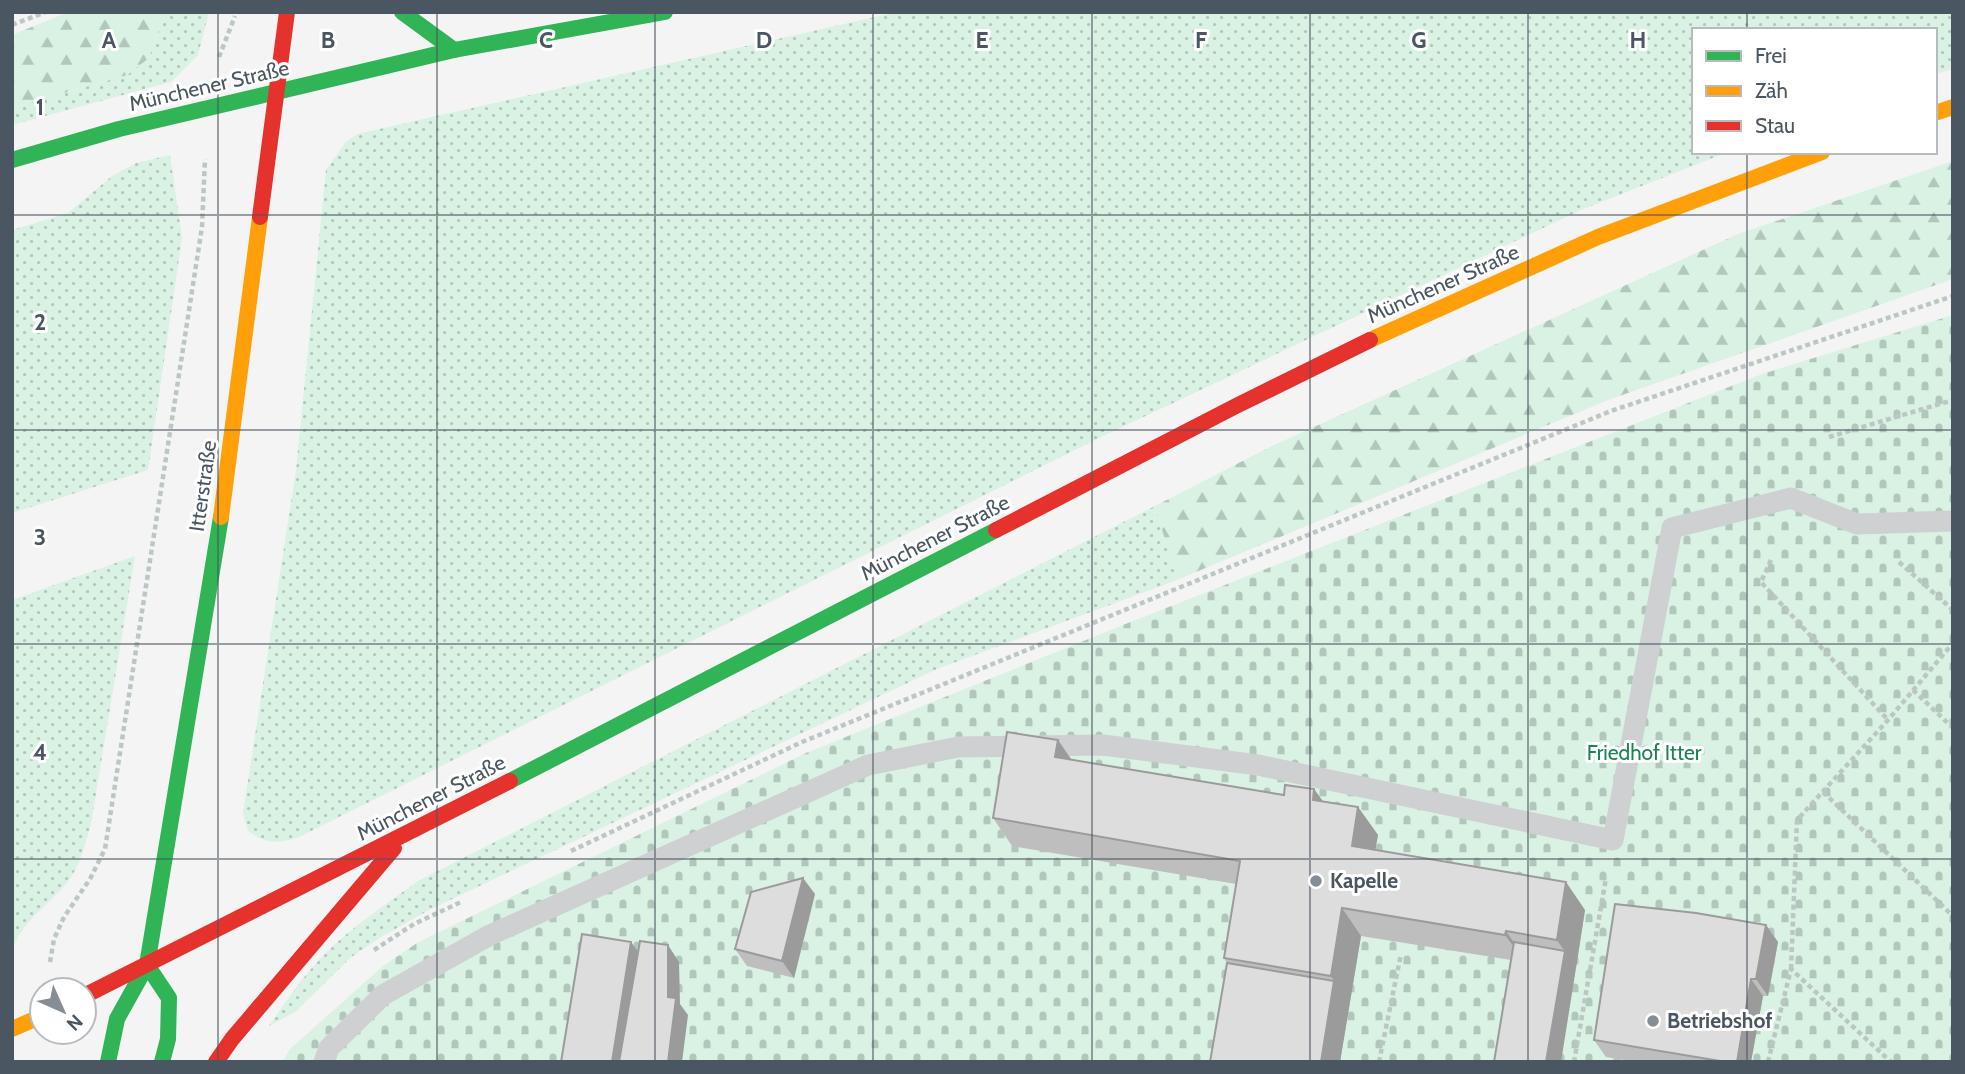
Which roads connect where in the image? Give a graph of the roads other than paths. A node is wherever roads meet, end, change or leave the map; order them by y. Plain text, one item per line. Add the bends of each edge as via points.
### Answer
1 (287, 12) edge
2 (402, 12) edge
3 (665, 12) edge
4 (454, 50) junction
5 (277, 92) junction
6 (1817, 154) edge
7 (12, 159) edge
8 (1953, 521) edge
9 (405, 835) junction
10 (147, 965) junction
11 (98, 989) edge
12 (108, 1062) edge
13 (162, 1062) edge
14 (216, 1062) edge
15 (324, 1062) edge

1 - 5 main road, Itterstraße
2 - 4 main road
3 - 4 main road, Münchener Straße
4 - 5 main road, Münchener Straße
5 - 7 main road, Münchener Straße
5 - 10 main road, Itterstraße via 225,490
6 - 9 main road, Münchener Straße via 1598,237 1374,338
8 - 15 lane via 1857,524 1791,498 1672,528 1613,839 1258,765 1103,745 958,747 868,765 490,936 383,995 329,1048
9 - 10 main road, Münchener Straße
9 - 14 main road
10 - 11 main road, Münchener Straße
10 - 12 main road, Itterstraße via 117,1019
10 - 13 main road via 169,998 168,1040

